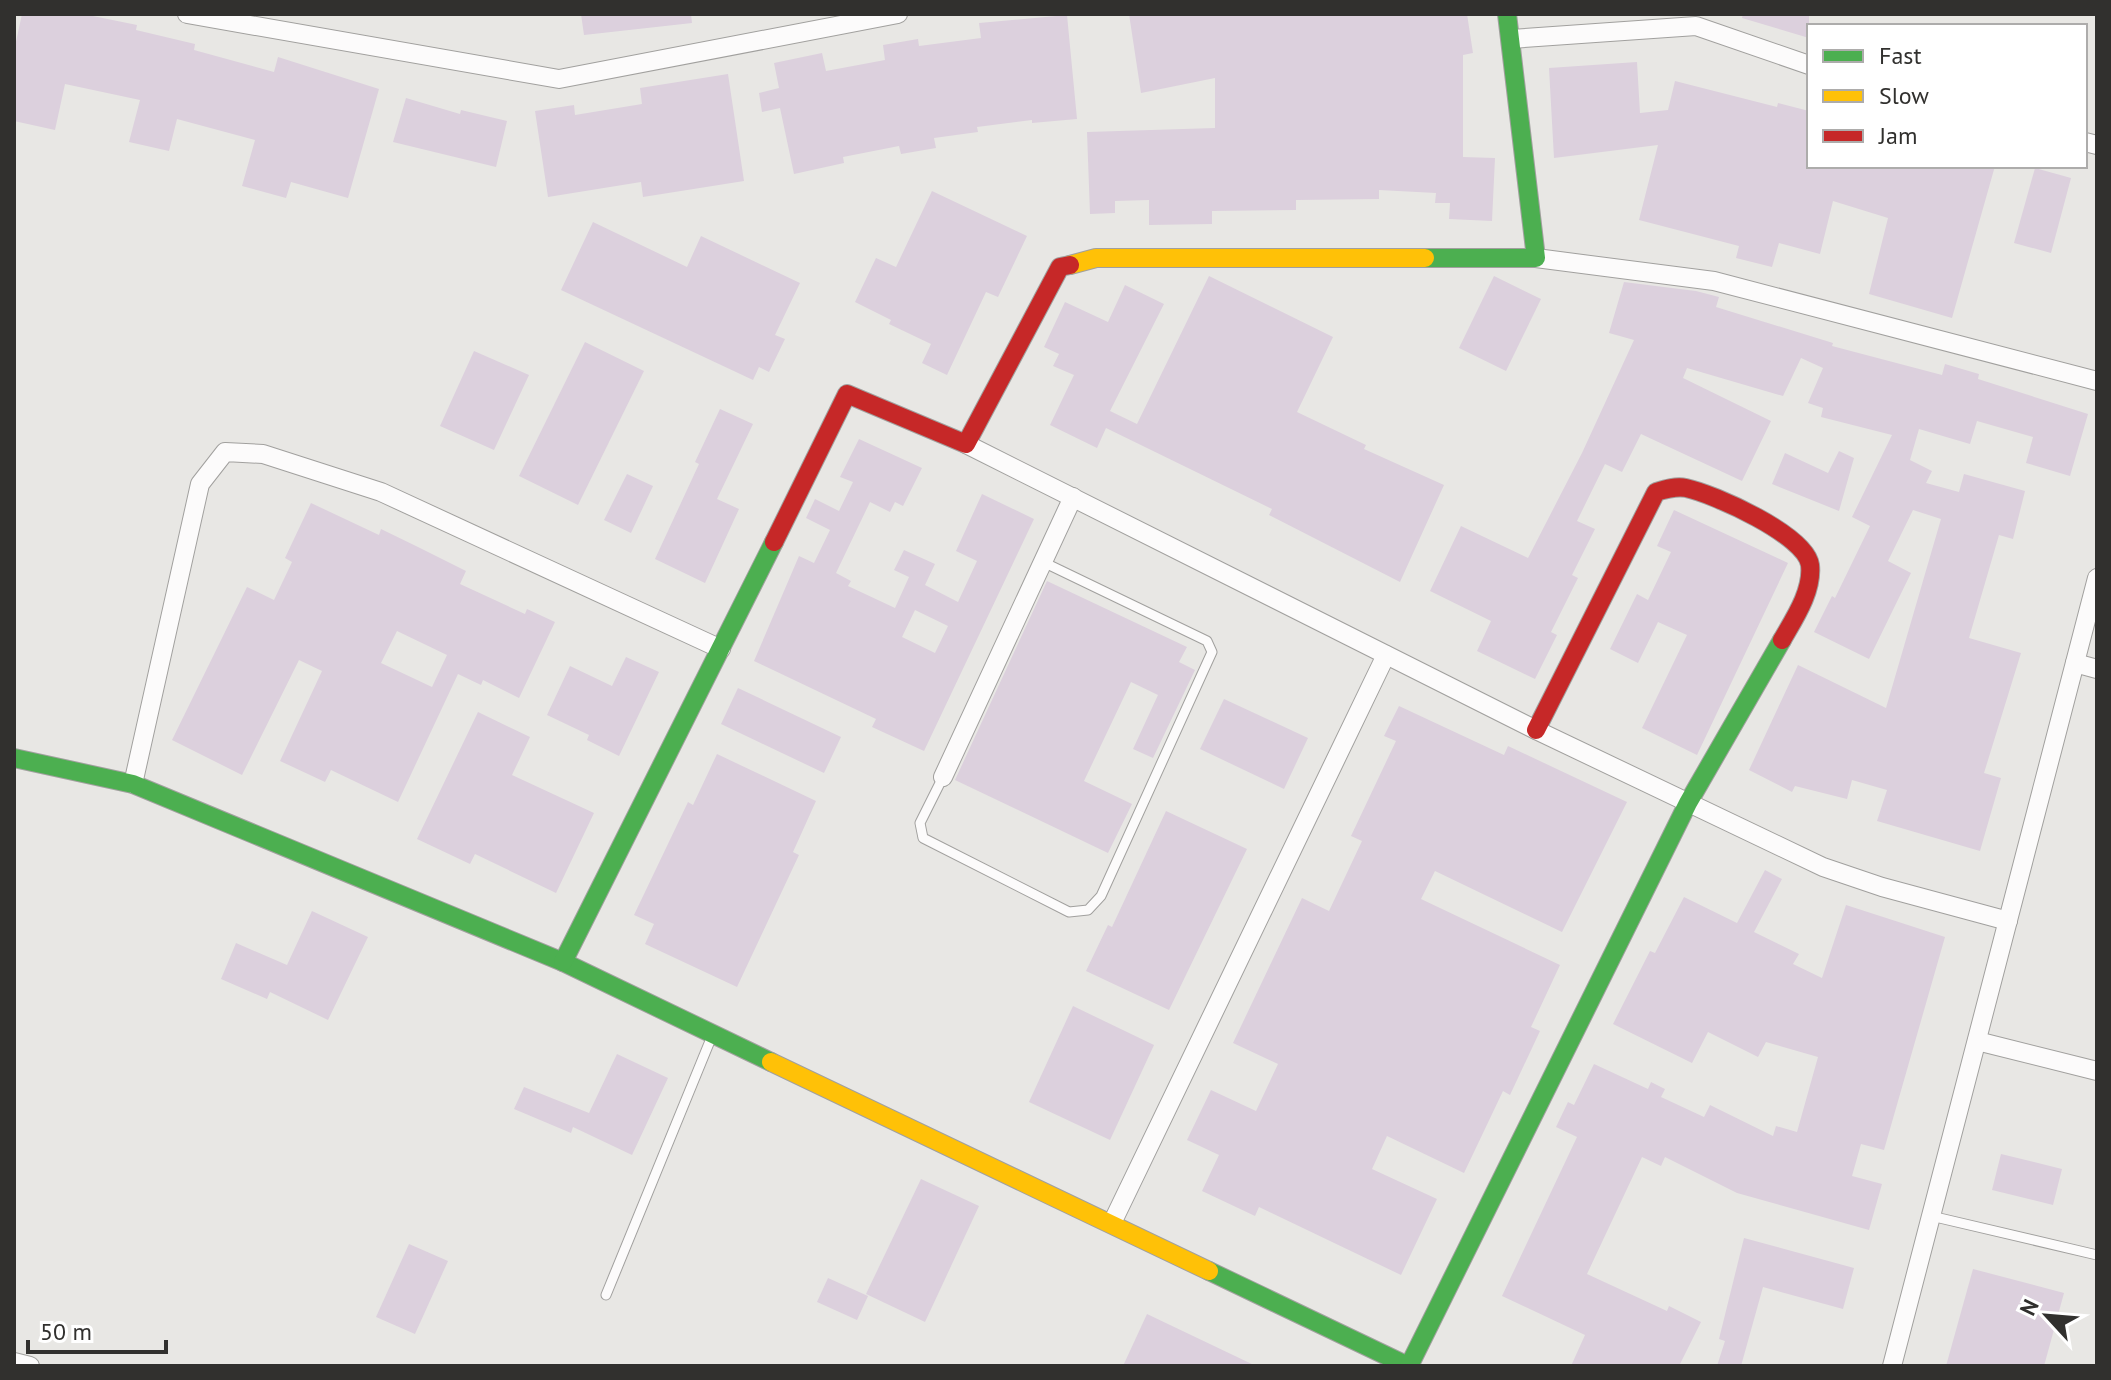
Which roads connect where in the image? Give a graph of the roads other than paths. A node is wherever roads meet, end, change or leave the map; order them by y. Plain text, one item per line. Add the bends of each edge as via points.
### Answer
1 (187, 14) edge
2 (898, 14) edge
3 (1507, 14) edge
4 (1511, 39) junction
5 (1807, 64) edge
6 (1536, 258) junction
7 (2097, 381) edge
8 (966, 444) junction
9 (1073, 497) junction
10 (1043, 562) junction
11 (2097, 578) edge
12 (721, 649) junction
13 (1386, 655) junction
14 (2075, 663) junction
15 (2097, 669) edge
16 (1536, 730) junction
17 (14, 758) edge
18 (943, 777) joint
19 (133, 784) junction
20 (1688, 803) junction
21 (2008, 921) junction
22 (563, 962) junction
23 (714, 1031) junction
24 (1977, 1041) junction
25 (2097, 1071) edge
26 (1931, 1216) junction
27 (1112, 1223) junction
28 (2097, 1255) edge
29 (606, 1295) dead end
30 (14, 1362) edge
31 (30, 1366) edge
32 (1409, 1366) edge
33 (1892, 1366) edge

1 - 2 street via 559,79
3 - 4 street
4 - 5 street via 1696,26
4 - 6 street
6 - 7 street via 1714,281
6 - 8 street via 1096,258 1060,267
8 - 9 street
8 - 12 street via 847,394
9 - 10 street
9 - 13 street
10 - 18 street
10 - 18 lane via 1207,641 1212,652 1095,904 1069,912 923,838 920,823
11 - 14 street
12 - 19 street via 381,492 263,454 225,452 200,484
12 - 22 street
13 - 16 street
13 - 27 street
14 - 15 street
14 - 21 street
16 - 20 street
16 - 20 street via 1656,492 1690,489 1721,501 1797,544 1810,567 1795,617
17 - 19 street
19 - 22 street
20 - 21 street via 1823,867
20 - 32 street
21 - 24 street
22 - 23 street
23 - 27 street
23 - 29 lane
24 - 25 street
24 - 26 street
26 - 28 lane
26 - 33 street
27 - 32 street
30 - 31 street

